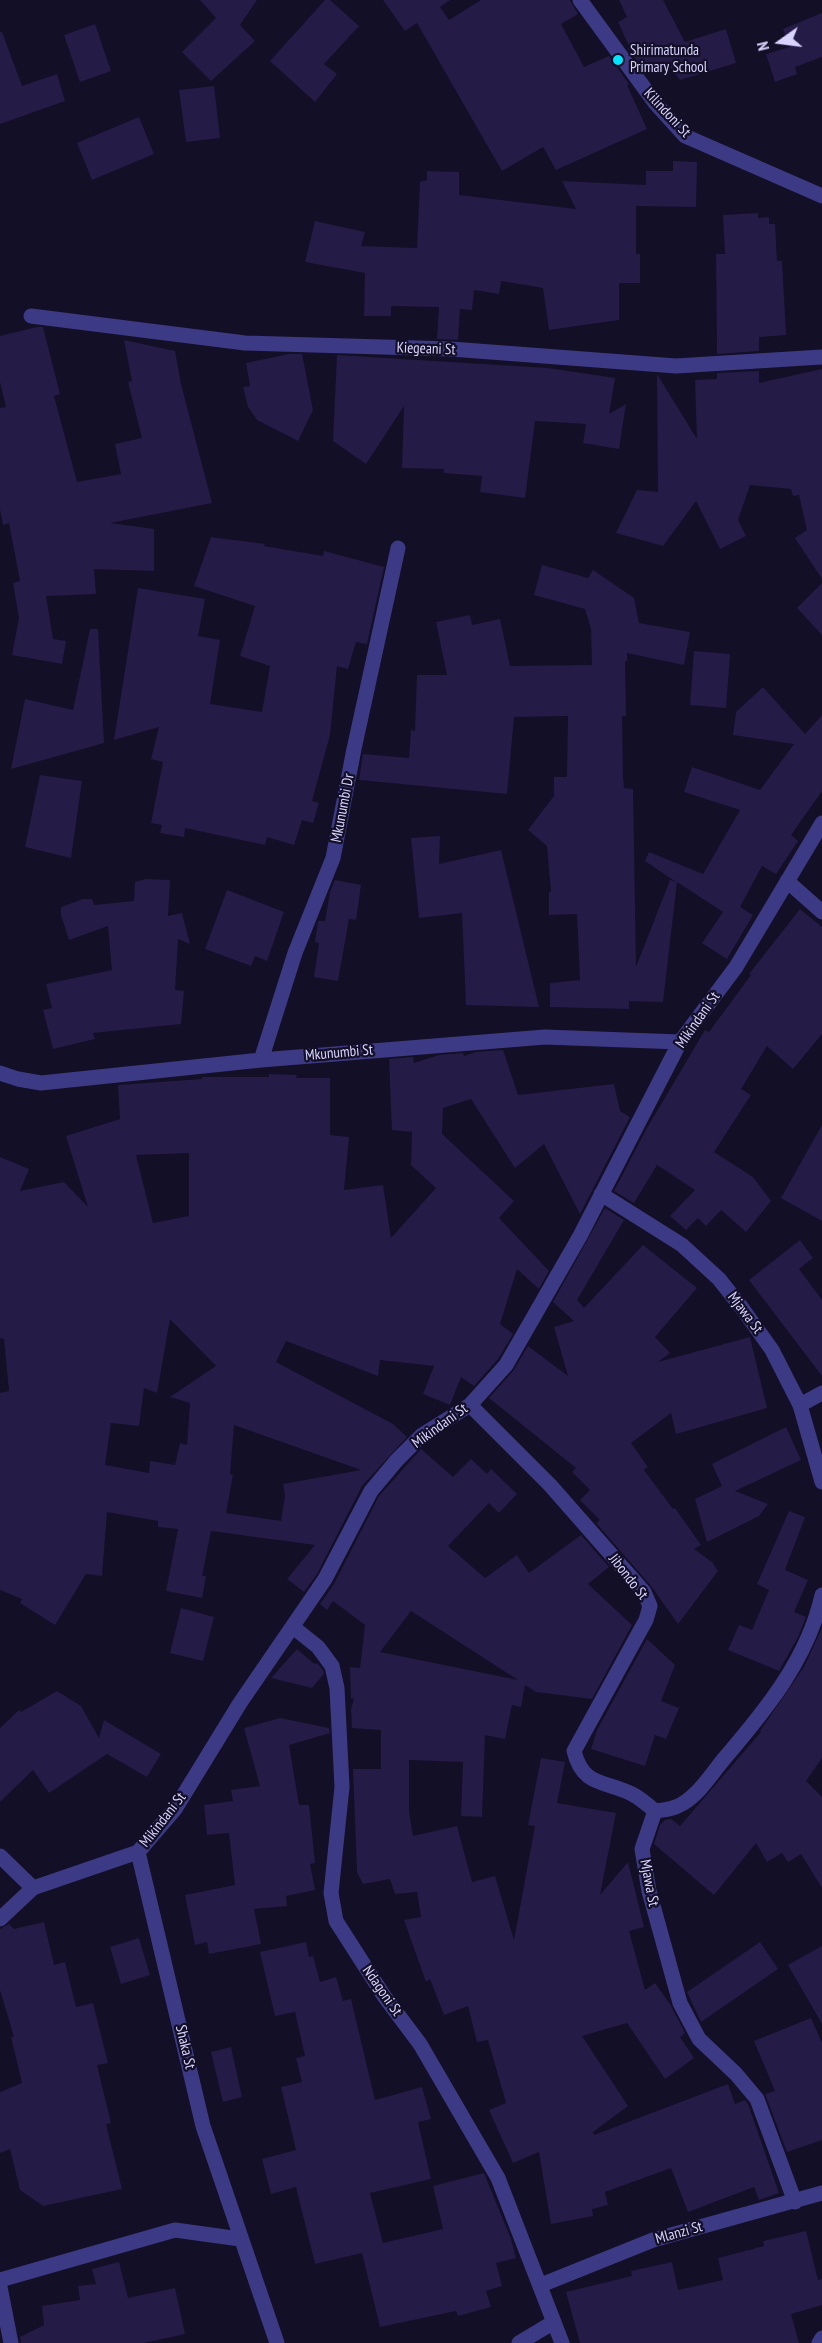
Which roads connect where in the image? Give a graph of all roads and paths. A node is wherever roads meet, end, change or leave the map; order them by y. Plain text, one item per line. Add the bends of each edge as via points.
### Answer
1 (580, 0) edge
2 (822, 196) edge
3 (32, 315) dead end
4 (822, 357) edge
5 (398, 548) dead end
6 (822, 823) edge
7 (788, 881) junction
8 (822, 912) edge
9 (680, 1042) junction
10 (261, 1060) junction
11 (0, 1073) edge
12 (602, 1194) junction
13 (822, 1393) edge
14 (800, 1405) junction
15 (470, 1406) junction
16 (822, 1482) edge
17 (822, 1594) edge
18 (293, 1627) junction
19 (655, 1811) junction
20 (138, 1852) junction
21 (0, 1856) edge
22 (33, 1888) junction
23 (0, 1918) edge
24 (822, 2193) edge
25 (795, 2202) junction
26 (240, 2239) junction
27 (0, 2280) edge
28 (541, 2285) junction
29 (0, 2287) edge
30 (554, 2322) junction
31 (822, 2338) edge
32 (11, 2343) edge
33 (277, 2343) edge
34 (519, 2343) edge
35 (562, 2343) edge
36 (819, 2343) edge

1 - 2 street, Kilindoni St via 656,104 685,136
3 - 4 street, Kiegeani St via 245,343 451,349 676,366
5 - 10 street, Mkunumbi Dr via 333,858 295,953
6 - 7 street, Mikindani St
7 - 8 street
7 - 9 street, Mikindani St via 736,967
9 - 10 street, Mkunumbi St via 544,1037
9 - 12 street, Mikindani St
10 - 11 street, Mkunumbi St via 41,1083
12 - 14 street, Mjawa St via 682,1245 719,1279 772,1350
12 - 15 street, Mikindani St via 506,1365
13 - 14 street
14 - 16 street, Mjawa St
15 - 18 street, Mikindani St via 422,1435 371,1491 325,1580
15 - 19 street, Jibondo St via 550,1485 644,1592 650,1606 646,1620 574,1751 578,1765 589,1778 632,1794
17 - 19 street via 801,1653 754,1724 698,1790 682,1804
18 - 20 street, Mikindani St via 240,1703 175,1809
18 - 28 street, Ndagoni St via 318,1647 332,1666 337,1688 342,1787 331,1893 336,1921 420,2044 498,2178
19 - 25 street, Mjawa St via 642,1849 649,1891 680,2003 699,2039 757,2099
20 - 22 street, Mikindani St
20 - 26 street, Shaka St via 203,2126
21 - 22 street
22 - 23 street, Mikindani St
24 - 25 street, Mlanzi St
25 - 28 street, Mlanzi St via 653,2240
26 - 27 street via 174,2229
26 - 33 street, Shaka St
28 - 30 street, Ndagoni St
29 - 32 street
30 - 34 street
30 - 35 street, Ndagoni St
31 - 36 street

